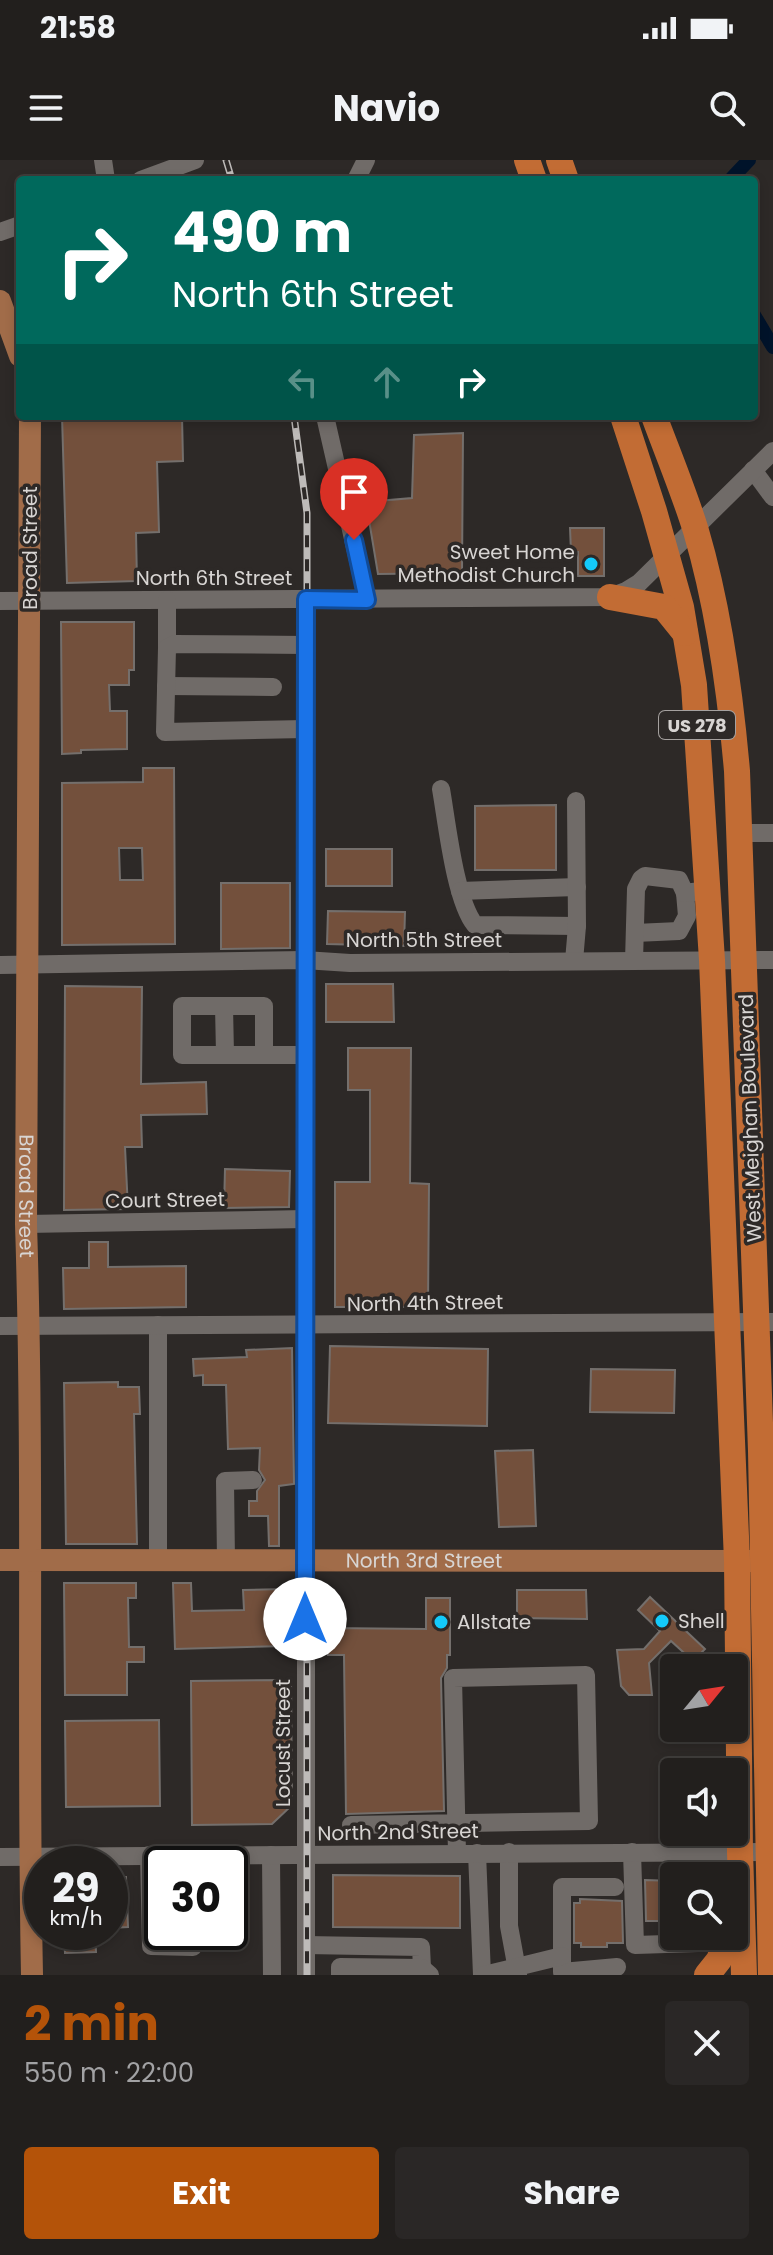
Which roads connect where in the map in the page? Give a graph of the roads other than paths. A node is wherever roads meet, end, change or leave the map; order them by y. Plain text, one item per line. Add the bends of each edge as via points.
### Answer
1 (195, 160) edge
2 (152, 176) edge
3 (0, 301) edge
4 (16, 345) edge
5 (30, 420) edge
6 (326, 420) edge
7 (624, 420) edge
8 (655, 420) edge
9 (773, 451) edge
10 (753, 470) junction
11 (773, 497) edge
12 (695, 529) junction
13 (667, 556) junction
14 (610, 597) junction
15 (306, 599) junction
16 (29, 600) junction
17 (167, 600) junction
18 (367, 600) junction
19 (0, 601) edge
20 (686, 634) junction
21 (306, 645) junction
22 (167, 648) junction
23 (166, 686) junction
24 (273, 687) dead end
25 (305, 729) junction
26 (441, 789) dead end
27 (576, 801) dead end
28 (739, 833) junction
29 (773, 833) edge
30 (577, 887) junction
31 (460, 891) junction
32 (696, 892) junction
33 (577, 926) junction
34 (635, 933) junction
35 (304, 960) junction
36 (712, 960) junction
37 (773, 960) edge
38 (574, 961) junction
39 (634, 961) junction
40 (745, 961) junction
41 (0, 965) edge
42 (28, 966) junction
43 (224, 1006) junction
44 (225, 1054) junction
45 (264, 1054) junction
46 (304, 1055) junction
47 (305, 1219) junction
48 (26, 1224) junction
49 (727, 1322) junction
50 (765, 1322) edge
51 (29, 1325) junction
52 (158, 1325) junction
53 (0, 1326) edge
54 (305, 1326) junction
55 (253, 1480) dead end
56 (0, 1560) edge
57 (28, 1560) junction
58 (305, 1560) junction
59 (158, 1561) junction
60 (226, 1561) junction
61 (758, 1561) edge
62 (767, 1767) junction
63 (773, 1808) edge
64 (456, 1823) junction
65 (351, 1825) dead end
66 (30, 1846) edge
67 (509, 1852) junction
68 (558, 1852) junction
69 (632, 1852) junction
70 (740, 1852) junction
71 (767, 1852) junction
72 (457, 1853) junction
73 (477, 1853) junction
74 (271, 1855) junction
75 (305, 1855) junction
76 (24, 1856) edge
77 (248, 1856) edge
78 (0, 1857) edge
79 (739, 1862) edge
80 (562, 1887) junction
81 (615, 1887) dead end
82 (660, 1944) edge
83 (306, 1945) junction
84 (32, 1950) edge
85 (723, 1950) edge
86 (562, 1956) junction
87 (617, 1967) dead end
88 (426, 1972) edge
89 (517, 1972) edge
90 (32, 1975) edge
91 (272, 1975) edge
92 (306, 1975) edge
93 (340, 1975) edge
94 (483, 1975) edge
95 (707, 1975) edge
96 (744, 1975) edge
97 (771, 1975) edge

1 - 2 street
3 - 4 main road
5 - 16 main road, Broad Street
6 - 18 street
7 - 13 highway, West Meighan Boulevard / US 278
8 - 12 highway, West Meighan Boulevard / US 278
9 - 10 street, North 6th Street
10 - 11 street
10 - 12 street, North 6th Street
12 - 13 street, North 6th Street
12 - 28 highway, West Meighan Boulevard / US 278 via 728,685
13 - 14 street, North 6th Street via 639,583
13 - 20 highway, West Meighan Boulevard / US 278
14 - 18 street, North 6th Street
14 - 20 highway via 664,607
15 - 17 street, North 6th Street
15 - 18 street, North 6th Street
15 - 21 street, Locust Street
16 - 17 street, North 6th Street
16 - 19 street, North 6th Street
16 - 42 main road, Broad Street
17 - 22 street
20 - 32 highway, West Meighan Boulevard / US 278 via 694,685
21 - 22 street
21 - 25 street, Locust Street
22 - 23 street
23 - 24 street
23 - 25 street via 165,732
25 - 35 street, Locust Street
26 - 31 street
27 - 30 street
28 - 29 street
28 - 40 highway, West Meighan Boulevard / US 278
30 - 31 street
30 - 33 street
31 - 33 street via 471,920 481,927
32 - 34 street via 679,931
32 - 34 street via 679,880 645,876 636,889
32 - 36 highway, West Meighan Boulevard / US 278
33 - 38 street
34 - 39 street
35 - 38 street, North 5th Street
35 - 42 street, North 5th Street
35 - 46 street, Locust Street
36 - 39 street, North 5th Street
36 - 40 street, North 5th Street
36 - 49 highway, West Meighan Boulevard / US 278
37 - 40 street, North 5th Street
38 - 39 street, North 5th Street
40 - 50 highway, West Meighan Boulevard / US 278
41 - 42 street, North 5th Street
42 - 48 main road, Broad Street
43 - 44 street
43 - 44 street via 182,1006 182,1055
43 - 45 street via 264,1006
44 - 45 street
45 - 46 street
46 - 47 street, Locust Street
47 - 48 street, Court Street
47 - 54 street, Locust Street
48 - 51 main road, Broad Street
49 - 50 street, North 4th Street
49 - 54 street, North 4th Street
49 - 61 highway, West Meighan Boulevard / US 278
50 - 61 highway, West Meighan Boulevard / US 278
51 - 52 street, North 4th Street
51 - 53 street, North 4th Street
51 - 57 main road, Broad Street
52 - 54 street, North 4th Street
52 - 59 street
54 - 58 street, Locust Street
55 - 60 street via 225,1481
56 - 57 main road, North 3rd Street
57 - 59 main road, North 3rd Street
57 - 66 main road, Broad Street
58 - 60 main road, North 3rd Street
58 - 61 main road, North 3rd Street
58 - 75 street, Locust Street
59 - 60 main road, North 3rd Street
61 - 62 highway, West Meighan Boulevard / US 278
61 - 70 highway, West Meighan Boulevard / US 278
62 - 63 highway
62 - 71 highway, West Meighan Boulevard / US 278
64 - 64 street via 453,1678 586,1675 589,1821
64 - 65 street
64 - 72 street
67 - 68 street, North 2nd Street
67 - 73 street, North 2nd Street
67 - 89 street via 509,1926
68 - 69 street, North 2nd Street
68 - 80 street
69 - 70 street, North 2nd Street
69 - 82 street via 635,1945
70 - 71 street, North 2nd Street
70 - 79 highway
70 - 96 highway, West Meighan Boulevard / US 278
71 - 97 highway, West Meighan Boulevard / US 278
72 - 73 street, North 2nd Street
72 - 75 street, North 2nd Street
73 - 94 street
74 - 75 street, North 2nd Street
74 - 77 street, North 2nd Street
74 - 91 street
75 - 83 street, Locust Street
76 - 78 street, North 2nd Street
80 - 81 street
80 - 86 street
83 - 88 street via 421,1947
83 - 92 street, Locust Street
84 - 90 main road, Broad Street
85 - 95 highway
86 - 87 street via 562,1972
86 - 89 street
88 - 93 street via 340,1967
89 - 94 street

